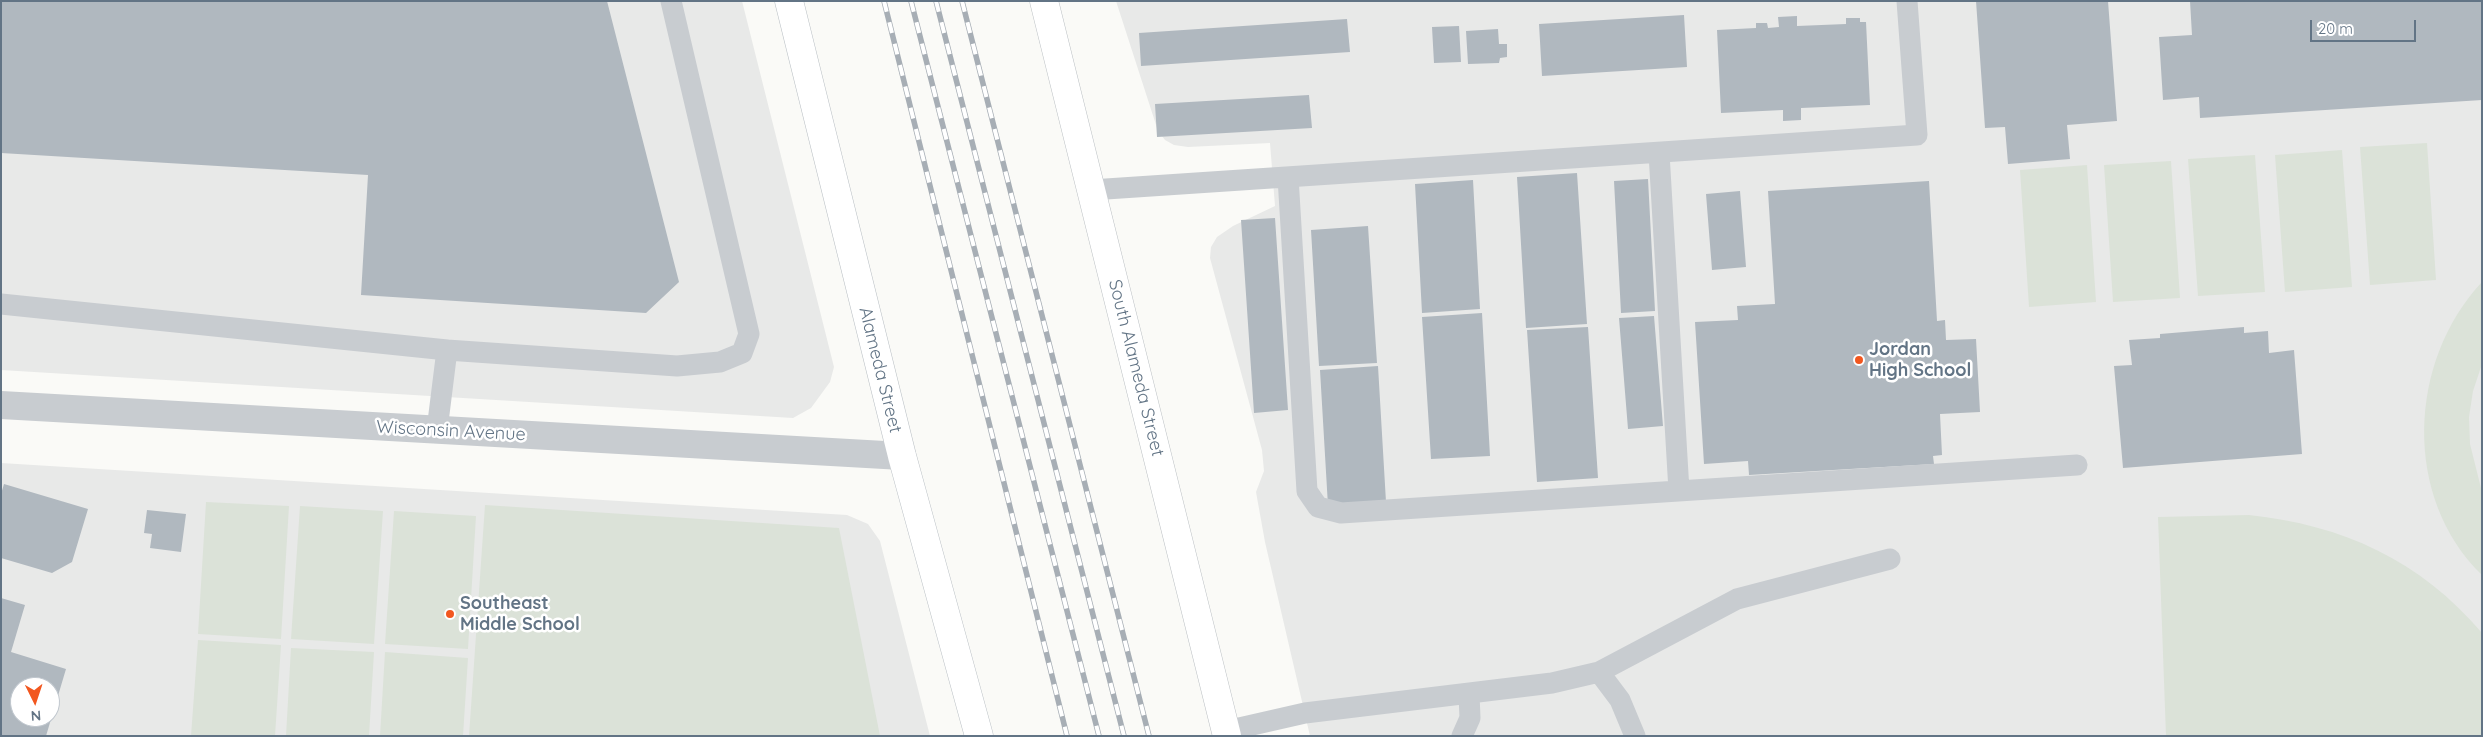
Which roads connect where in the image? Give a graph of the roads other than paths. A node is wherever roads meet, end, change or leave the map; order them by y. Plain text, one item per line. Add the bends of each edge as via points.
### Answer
1 (671, 1) edge
2 (789, 1) edge
3 (1044, 1) edge
4 (1907, 1) edge
5 (1659, 153) junction
6 (1288, 177) junction
7 (1091, 190) junction
8 (1, 304) edge
9 (448, 350) junction
10 (1, 405) edge
11 (437, 430) junction
12 (902, 456) junction
13 (2076, 465) dead end
14 (1679, 491) junction
15 (1890, 559) dead end
16 (1599, 672) junction
17 (1469, 694) junction
18 (1226, 733) edge
19 (979, 736) edge
20 (1462, 736) edge
21 (1635, 736) edge

1 - 9 lane via 749,334 742,353 720,362 678,366
2 - 12 street, Alameda Street
3 - 7 street, South Alameda Street
4 - 5 lane via 1917,135
5 - 6 lane
5 - 14 lane
6 - 7 lane
6 - 14 lane via 1307,491 1318,507 1341,513
7 - 18 street, South Alameda Street
8 - 9 lane
9 - 11 lane
10 - 11 street, Wisconsin Avenue
11 - 12 street, Wisconsin Avenue
12 - 19 street, Alameda Street
13 - 14 lane
15 - 16 lane via 1737,599
16 - 17 lane via 1552,683
16 - 21 lane via 1620,700
17 - 18 lane via 1305,714
17 - 20 lane via 1470,718

